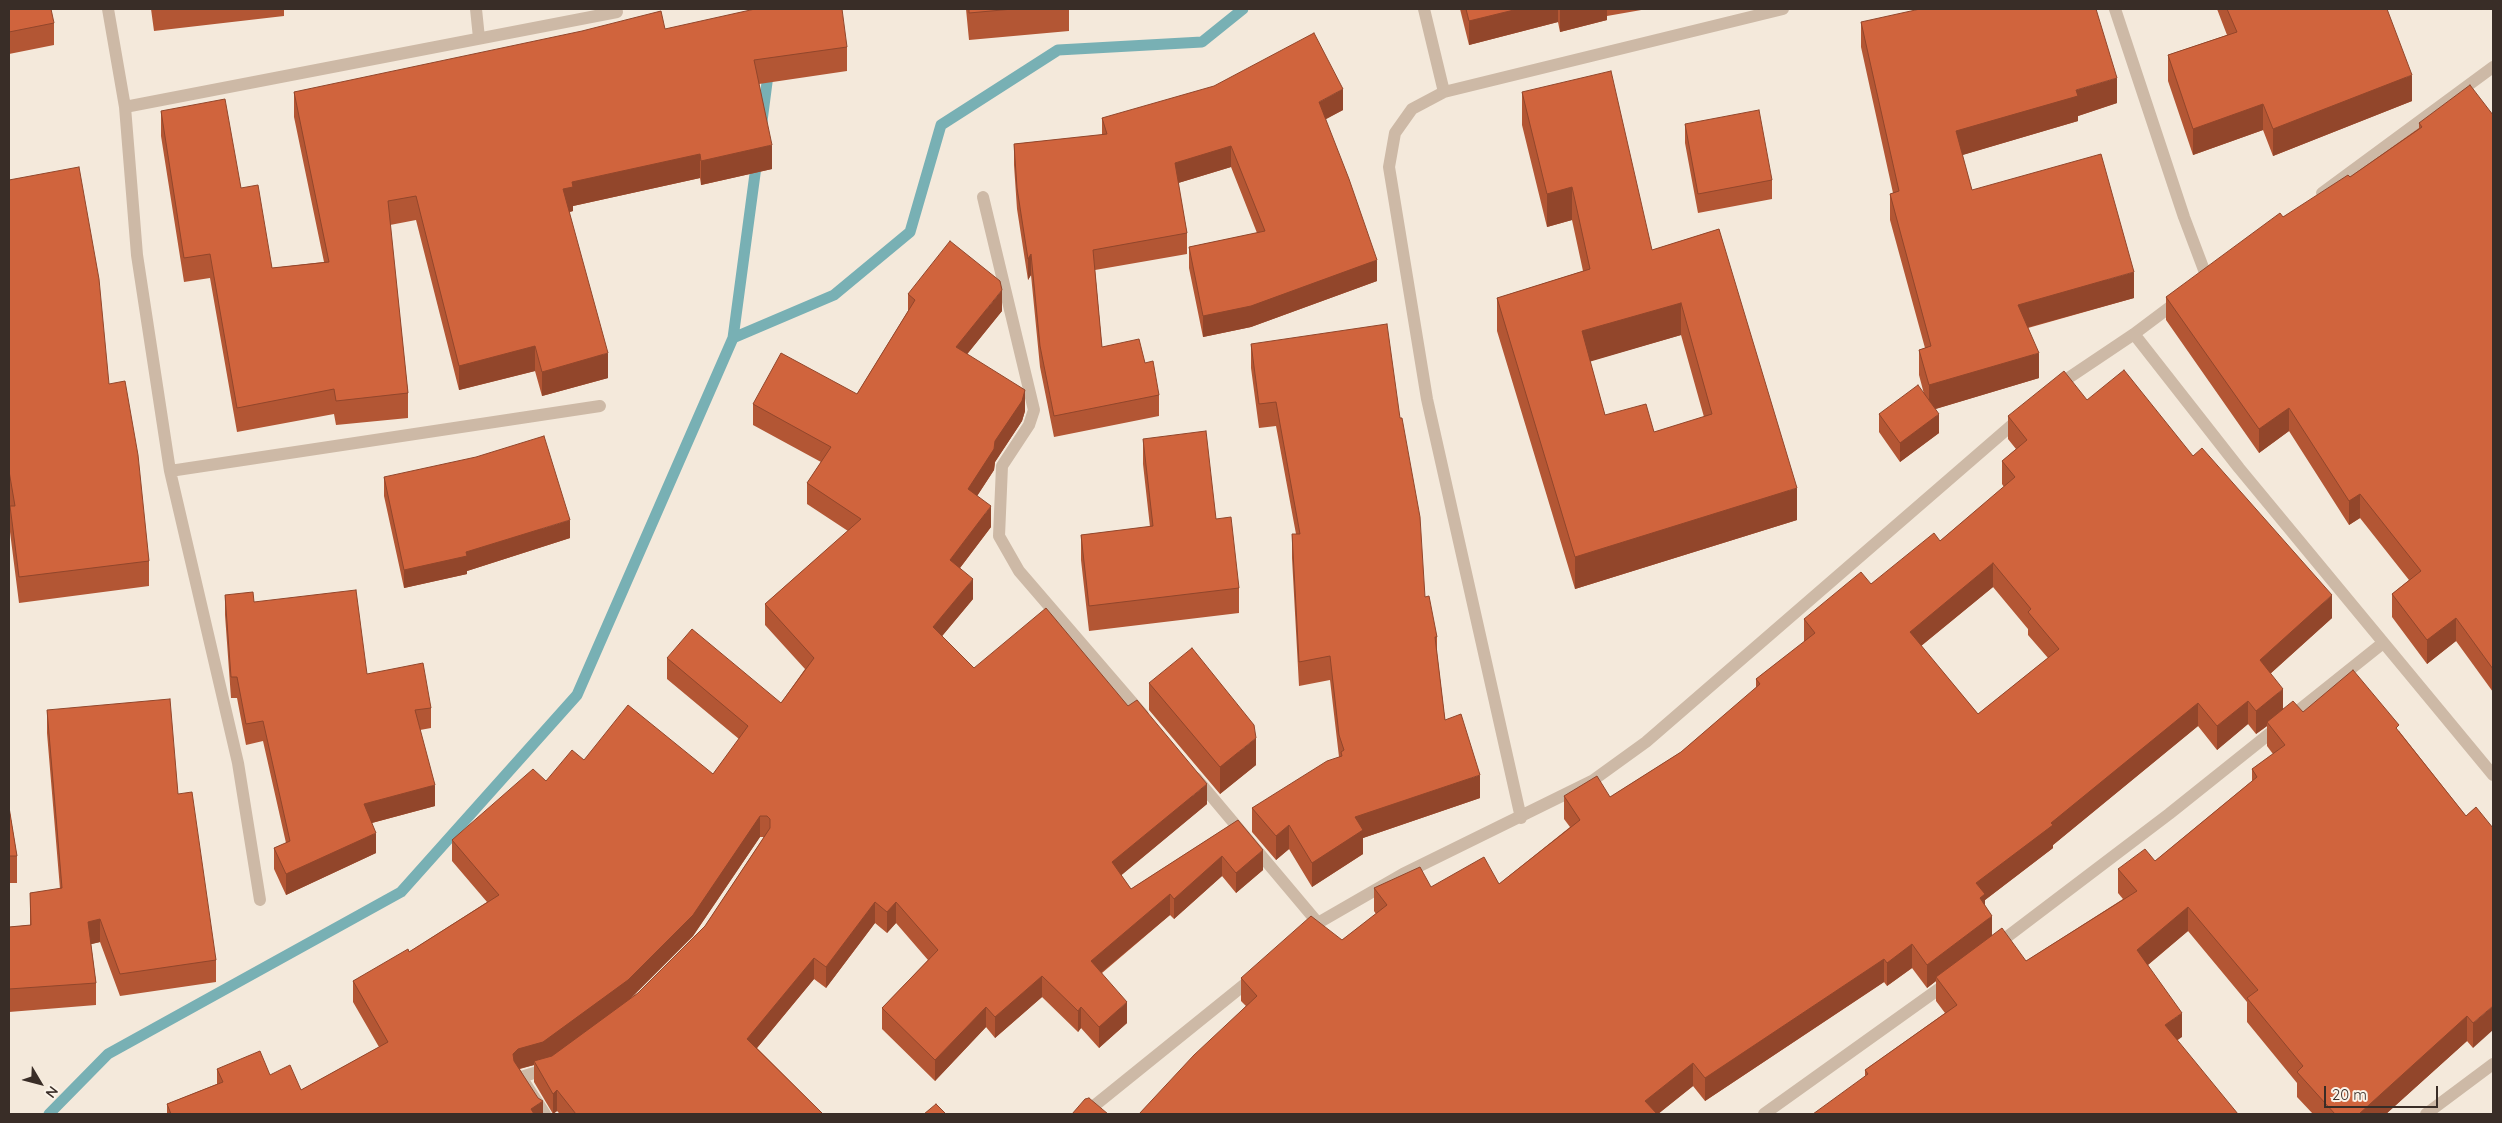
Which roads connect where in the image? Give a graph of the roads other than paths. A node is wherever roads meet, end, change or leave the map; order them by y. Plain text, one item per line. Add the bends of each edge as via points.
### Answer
1 (108, 9) edge
2 (476, 9) edge
3 (1424, 9) edge
4 (1783, 9) edge
5 (2115, 9) edge
6 (617, 12) dead end
7 (1730, 15) edge
8 (479, 38) junction
9 (2493, 67) edge
10 (1444, 92) junction
11 (125, 106) junction
12 (983, 197) dead end
13 (2308, 203) edge
14 (2208, 278) edge
15 (2186, 295) edge
16 (2134, 334) junction
17 (2048, 394) edge
18 (600, 406) dead end
19 (2033, 407) edge
20 (170, 471) junction
21 (2383, 643) junction
22 (1151, 725) edge
23 (1190, 770) edge
24 (2493, 775) edge
25 (1521, 818) junction
26 (260, 900) dead end
27 (1318, 923) junction
28 (1298, 939) edge
29 (1983, 956) edge
30 (1264, 968) edge
31 (1959, 974) edge
32 (563, 1058) edge
33 (2493, 1064) edge
34 (545, 1114) edge
35 (1084, 1114) edge
36 (1764, 1114) edge
37 (2426, 1114) edge

1 - 11 street
2 - 8 street
3 - 10 street
4 - 7 street
5 - 14 street via 2184,217
6 - 8 street
7 - 10 street
8 - 11 street
9 - 13 street
10 - 25 street via 1412,109 1395,134 1389,167 1427,399
11 - 20 street via 137,255
12 - 22 street via 1034,410 1002,466 999,536 1019,571
15 - 16 street
16 - 17 street via 2063,380
16 - 21 street
18 - 20 street
19 - 25 street via 1646,742 1592,781
20 - 26 street via 238,763
21 - 24 street
21 - 29 street via 2169,814
23 - 27 street
25 - 27 street via 1403,874
27 - 28 street
30 - 35 street
31 - 36 street
32 - 34 street via 547,1070 521,1077
33 - 37 street

